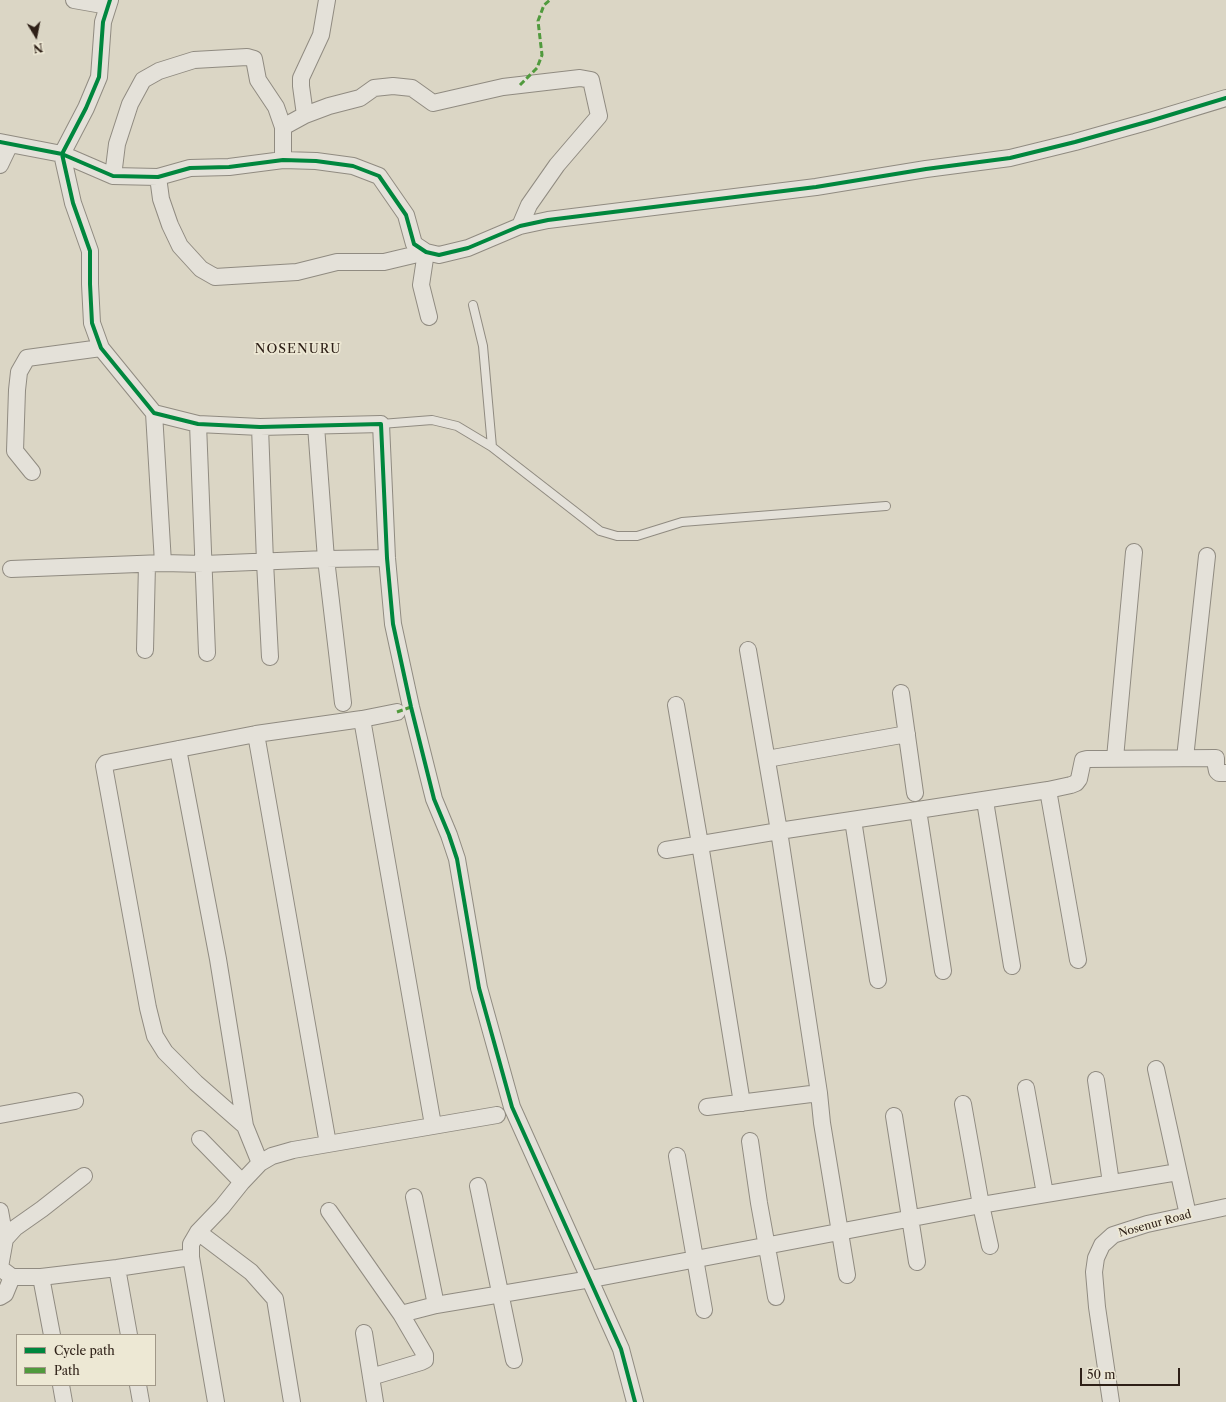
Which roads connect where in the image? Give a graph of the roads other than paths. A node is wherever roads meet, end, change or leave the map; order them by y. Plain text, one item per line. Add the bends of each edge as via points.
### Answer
1 (74, 0) edge
2 (327, 0) edge
3 (109, 3) edge
4 (1226, 98) edge
5 (305, 115) junction
6 (283, 127) junction
7 (5, 143) edge
8 (62, 154) junction
9 (283, 160) junction
10 (0, 165) edge
11 (113, 176) junction
12 (158, 176) junction
13 (520, 226) junction
14 (426, 252) junction
15 (473, 305) dead end
16 (429, 317) dead end
17 (101, 348) junction
18 (154, 413) junction
19 (198, 424) junction
20 (381, 424) junction
21 (316, 426) junction
22 (260, 427) junction
23 (492, 447) junction
24 (32, 472) dead end
25 (886, 506) dead end
26 (1134, 552) dead end
27 (1206, 556) dead end
28 (387, 558) junction
29 (326, 559) junction
30 (265, 562) junction
31 (163, 563) junction
32 (147, 564) junction
33 (204, 564) junction
34 (11, 569) dead end
35 (145, 650) dead end
36 (748, 650) dead end
37 (207, 653) dead end
38 (270, 657) dead end
39 (901, 693) dead end
40 (343, 703) dead end
41 (676, 705) dead end
42 (397, 712) dead end
43 (362, 718) junction
44 (256, 734) junction
45 (907, 734) junction
46 (178, 749) junction
47 (1115, 758) junction
48 (1185, 758) junction
49 (767, 759) junction
50 (1226, 773) edge
51 (1048, 790) junction
52 (915, 793) dead end
53 (985, 801) junction
54 (918, 810) junction
55 (853, 820) junction
56 (779, 831) junction
57 (700, 844) junction
58 (666, 850) dead end
59 (1078, 960) dead end
60 (1012, 966) dead end
61 (943, 970) dead end
62 (878, 980) dead end
63 (1156, 1069) dead end
64 (1096, 1080) dead end
65 (1026, 1088) dead end
66 (819, 1093) junction
67 (75, 1101) dead end
68 (742, 1103) junction
69 (963, 1104) dead end
70 (706, 1108) dead end
71 (0, 1115) edge
72 (497, 1115) dead end
73 (894, 1116) dead end
74 (433, 1125) junction
75 (245, 1126) junction
76 (200, 1139) dead end
77 (750, 1141) dead end
78 (328, 1144) junction
79 (677, 1156) dead end
80 (260, 1163) junction
81 (1178, 1172) junction
82 (84, 1176) dead end
83 (242, 1182) junction
84 (1111, 1183) junction
85 (478, 1186) dead end
86 (1045, 1194) junction
87 (414, 1197) dead end
88 (981, 1205) junction
89 (1226, 1207) edge
90 (0, 1211) edge
91 (329, 1211) dead end
92 (1188, 1215) junction
93 (909, 1219) junction
94 (198, 1232) junction
95 (840, 1232) junction
96 (6, 1239) junction
97 (766, 1246) junction
98 (990, 1246) dead end
99 (191, 1257) junction
100 (694, 1260) junction
101 (916, 1262) dead end
102 (117, 1268) junction
103 (4, 1271) edge
104 (847, 1275) dead end
105 (41, 1277) junction
106 (591, 1279) junction
107 (500, 1294) junction
108 (0, 1297) edge
109 (776, 1297) dead end
110 (436, 1306) junction
111 (704, 1310) dead end
112 (401, 1314) junction
113 (52, 1334) edge
114 (129, 1334) edge
115 (364, 1334) dead end
116 (514, 1360) dead end
117 (371, 1377) junction
118 (61, 1386) edge
119 (138, 1386) edge
120 (64, 1402) edge
121 (141, 1402) edge
122 (216, 1402) edge
123 (292, 1402) edge
124 (375, 1402) edge
125 (635, 1402) edge
126 (1111, 1402) edge

1 - 3 street
2 - 5 street via 321,35 301,78
3 - 8 street via 103,22 99,77
4 - 13 street via 1143,124 1010,158 816,187 548,220
5 - 6 street
5 - 13 street via 360,98 374,88 412,88 433,103 503,87 580,78 592,80 599,116 557,165 529,205
6 - 9 street
6 - 11 street via 276,107 258,80 254,59 247,57 194,60 159,71 143,80 130,104 117,144
7 - 8 street
7 - 10 street
8 - 11 street
8 - 17 street via 73,202 90,251 92,323
9 - 12 street via 229,167 190,168
9 - 14 street via 353,166 379,176 406,215 414,244
11 - 12 street
12 - 14 street via 161,199 180,246 201,269 215,277 297,272 337,262 384,262
13 - 14 street via 468,248 439,256
14 - 16 street via 421,285
15 - 23 lane via 483,346
17 - 18 street
17 - 24 street via 28,358 19,372 15,451
18 - 19 street
18 - 31 street
19 - 22 street
19 - 33 street
20 - 21 street
20 - 23 lane via 432,420 457,426
20 - 28 street
21 - 22 street
21 - 29 street
22 - 30 street
23 - 25 lane via 600,531 617,536 637,536 682,522
26 - 47 street
27 - 48 street
28 - 29 street
28 - 106 street via 394,624 412,708 434,799 457,859 479,988 512,1107
29 - 30 street
29 - 40 street
30 - 33 street
30 - 38 street
31 - 32 street
31 - 33 street
32 - 34 street
32 - 35 street
33 - 37 street
36 - 49 street
39 - 45 street
41 - 57 street
42 - 43 street
43 - 44 street
43 - 74 street
44 - 46 street
44 - 78 street
45 - 49 street
45 - 52 street
46 - 75 street via 218,959
46 - 75 street via 106,763 104,766 155,1036 166,1052 196,1083
47 - 48 street
47 - 51 street via 1083,760 1076,783
48 - 50 street via 1216,758 1218,771
49 - 56 street
51 - 53 street
51 - 59 street
53 - 54 street
53 - 60 street
54 - 55 street
54 - 61 street
55 - 56 street
55 - 62 street
56 - 57 street
56 - 66 street
57 - 58 street
57 - 68 street
63 - 81 street
64 - 84 street
65 - 86 street
66 - 68 street
66 - 95 street
67 - 71 street
68 - 70 street
69 - 88 street
72 - 74 street
73 - 93 street
74 - 78 street
75 - 80 street
76 - 83 street
77 - 97 street
78 - 80 street via 293,1150 272,1156
79 - 100 street
80 - 83 street
81 - 84 street
81 - 92 street
82 - 96 street via 15,1228
83 - 94 street
84 - 86 street
85 - 107 street
86 - 88 street
87 - 110 street
88 - 93 street
88 - 98 street
89 - 92 street, Nosenur Road
90 - 96 street
91 - 112 street
92 - 126 street, Nosenur Road via 1113,1235 1102,1245 1096,1258 1094,1272 1097,1307
93 - 95 street
93 - 101 street
94 - 99 street via 191,1244
94 - 123 street via 250,1272 275,1299
95 - 97 street
95 - 104 street
96 - 103 street
97 - 100 street
97 - 109 street
99 - 102 street
99 - 122 street
100 - 106 street
100 - 111 street
102 - 105 street
102 - 114 street
103 - 105 street
103 - 108 street via 5,1294
105 - 113 street
106 - 107 street
106 - 125 street via 621,1349
107 - 110 street
107 - 116 street
110 - 112 street
112 - 117 street via 425,1355 425,1360
115 - 117 street
117 - 124 street
118 - 120 street
119 - 121 street

